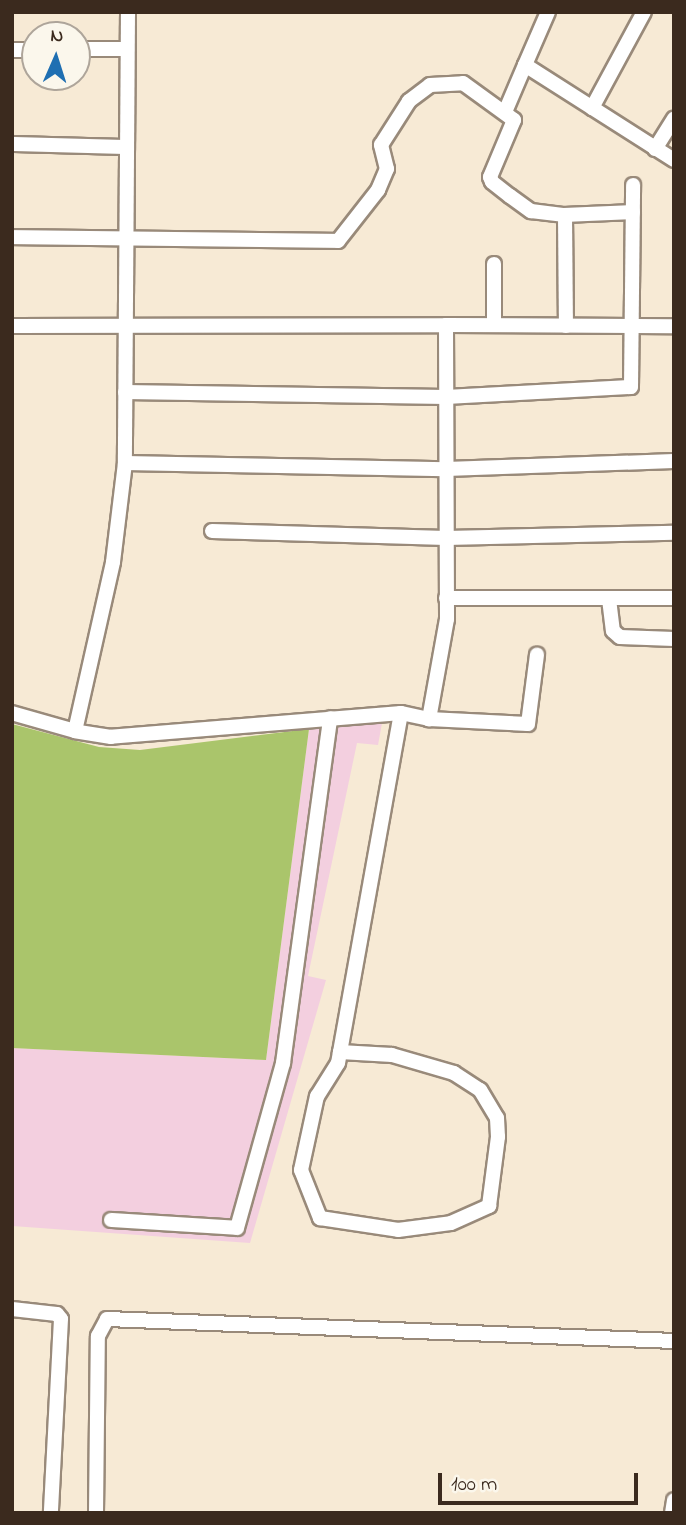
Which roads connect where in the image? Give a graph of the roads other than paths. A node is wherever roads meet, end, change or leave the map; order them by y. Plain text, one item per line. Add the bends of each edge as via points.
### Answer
1 (128, 12) edge
2 (548, 12) edge
3 (644, 12) edge
4 (127, 49) junction
5 (91, 50) edge
6 (525, 65) junction
7 (592, 108) junction
8 (505, 112) junction
9 (674, 119) edge
10 (12, 144) edge
11 (127, 147) junction
12 (655, 149) junction
13 (674, 160) edge
14 (633, 185) dead end
15 (633, 212) junction
16 (565, 215) junction
17 (12, 237) edge
18 (126, 239) junction
19 (494, 264) dead end
20 (126, 325) junction
21 (446, 325) junction
22 (494, 325) junction
23 (12, 326) edge
24 (566, 326) junction
25 (633, 326) junction
26 (674, 326) edge
27 (125, 392) junction
28 (446, 397) junction
29 (674, 461) edge
30 (125, 463) junction
31 (446, 469) junction
32 (212, 531) dead end
33 (674, 533) edge
34 (446, 538) junction
35 (446, 598) junction
36 (674, 598) edge
37 (609, 599) junction
38 (674, 639) edge
39 (537, 655) dead end
40 (12, 713) edge
41 (401, 713) junction
42 (330, 718) junction
43 (429, 719) junction
44 (75, 731) junction
45 (340, 1052) junction
46 (111, 1220) dead end
47 (12, 1309) edge
48 (674, 1340) edge
49 (674, 1500) edge
50 (51, 1513) edge
51 (96, 1513) edge
52 (671, 1513) edge

1 - 4 street
2 - 6 street
3 - 7 street
4 - 5 street
4 - 11 street
6 - 7 street
6 - 8 street
7 - 12 street
8 - 16 street via 514,125 493,168 492,182 531,211
8 - 18 street via 463,83 430,85 409,101 380,150 387,169 378,190 338,241
9 - 12 street
10 - 11 street
11 - 18 street
12 - 13 street
14 - 15 street
15 - 16 street
15 - 25 street
16 - 24 street
17 - 18 street
18 - 20 street
19 - 22 street
20 - 21 street
20 - 23 street
20 - 27 street
21 - 22 street
21 - 28 street
22 - 24 street
24 - 25 street
25 - 26 street
25 - 28 street via 632,383 625,389
27 - 28 street
27 - 30 street
28 - 31 street
29 - 31 street
30 - 31 street
30 - 44 street via 113,562
31 - 34 street
32 - 34 street
33 - 34 street
34 - 35 street
35 - 37 street
35 - 43 street via 447,619
36 - 37 street
37 - 38 street via 613,631 620,637
39 - 43 street via 528,724
40 - 44 street
41 - 42 street
41 - 43 street
41 - 45 street
42 - 44 street via 111,737
42 - 46 street via 283,1063 237,1228
45 - 45 street via 392,1055 454,1073 480,1090 497,1118 489,1206 451,1223 398,1230 320,1218 301,1170 317,1096
47 - 50 street via 57,1314 61,1320
48 - 51 street via 107,1320 98,1336
49 - 52 street

